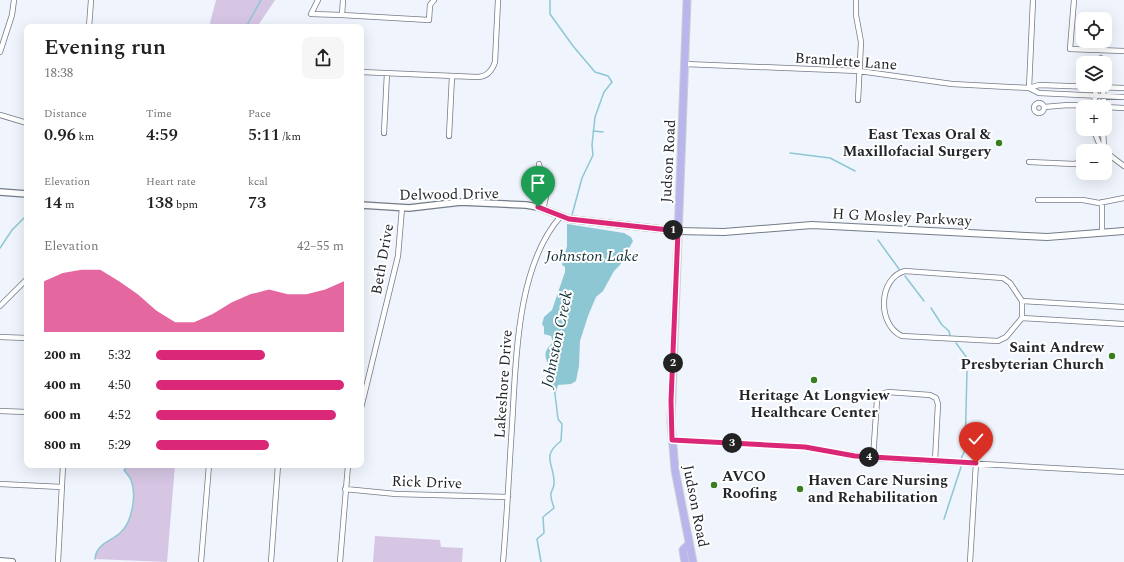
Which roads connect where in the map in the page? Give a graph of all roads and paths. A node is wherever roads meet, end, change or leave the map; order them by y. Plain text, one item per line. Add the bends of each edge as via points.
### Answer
1 (14, 0) edge
2 (91, 0) edge
3 (318, 0) edge
4 (343, 0) edge
5 (434, 0) edge
6 (498, 0) edge
7 (687, 0) edge
8 (856, 0) edge
9 (1033, 0) edge
10 (1074, 0) edge
11 (342, 15) junction
12 (89, 24) edge
13 (1102, 50) junction
14 (1124, 51) edge
15 (0, 52) edge
16 (1101, 56) edge
17 (686, 64) junction
18 (859, 71) junction
19 (364, 72) edge
20 (387, 73) junction
21 (452, 76) junction
22 (1076, 86) edge
23 (1112, 87) edge
24 (1029, 88) junction
25 (1124, 88) edge
26 (1095, 92) edge
27 (1104, 92) edge
28 (1094, 96) junction
29 (1105, 96) junction
30 (1124, 97) edge
31 (858, 100) dead end
32 (1094, 100) edge
33 (1105, 100) edge
34 (1044, 106) dead end
35 (1076, 106) edge
36 (1112, 107) edge
37 (1124, 108) edge
38 (0, 115) edge
39 (24, 122) edge
40 (384, 133) dead end
41 (449, 136) dead end
42 (1112, 156) edge
43 (1029, 162) dead end
44 (540, 164) dead end
45 (1076, 164) edge
46 (1124, 166) edge
47 (0, 192) edge
48 (24, 194) edge
49 (1124, 198) edge
50 (1038, 200) dead end
51 (1102, 202) junction
52 (364, 205) edge
53 (402, 208) junction
54 (543, 209) junction
55 (560, 216) junction
56 (678, 231) junction
57 (1124, 231) edge
58 (1102, 232) junction
59 (24, 282) edge
60 (1022, 301) junction
61 (0, 306) edge
62 (1124, 307) edge
63 (1022, 318) junction
64 (1124, 324) edge
65 (0, 337) edge
66 (24, 338) edge
67 (364, 396) edge
68 (0, 411) edge
69 (24, 412) edge
70 (672, 440) junction
71 (873, 458) junction
72 (935, 461) junction
73 (976, 463) junction
74 (63, 468) edge
75 (209, 468) edge
76 (278, 468) edge
77 (348, 468) edge
78 (1124, 472) edge
79 (0, 484) edge
80 (62, 487) junction
81 (345, 490) junction
82 (508, 497) junction
83 (689, 544) junction
84 (0, 561) edge
85 (12, 562) edge
86 (58, 562) edge
87 (201, 562) edge
88 (271, 562) edge
89 (340, 562) edge
90 (503, 562) edge
91 (685, 562) edge
92 (693, 562) edge
93 (970, 562) edge

1 - 15 street
2 - 12 street
3 - 11 street via 311,14
4 - 11 street
5 - 11 street via 430,5 429,20
6 - 21 street via 495,60 491,70 481,77
7 - 17 main road, Judson Road
8 - 18 street via 861,42
9 - 24 street
10 - 13 street via 1070,49
13 - 14 street
13 - 16 street
17 - 18 street, Bramlette Lane
17 - 56 main road, Judson Road
18 - 24 street, Bramlette Lane via 938,82
18 - 31 street
19 - 20 street
20 - 21 street
20 - 40 street
21 - 41 street
22 - 24 street, Bramlette Lane via 1039,85
23 - 25 street, Bramlette Lane
24 - 28 street, Bramlette Lane via 1039,93
26 - 28 street
27 - 29 street
28 - 29 street, Bramlette Lane
28 - 32 street
29 - 30 street, Bramlette Lane
29 - 33 street
34 - 35 street
36 - 37 street
38 - 39 street
42 - 46 street
43 - 45 street
44 - 54 street via 546,197
47 - 48 street
49 - 51 street
50 - 51 street
51 - 58 street
52 - 53 street, Delwood Drive
53 - 54 street, Delwood Drive via 461,202 526,205
53 - 67 street, Beth Drive via 398,256
54 - 55 street, Delwood Drive
55 - 56 street, Delwood Drive
55 - 82 street, Lakeshore Drive via 542,242 523,306 516,354
56 - 58 main road, H G Mosley Parkway via 724,232 812,225 1036,237
56 - 70 main road, Judson Road via 671,401
57 - 58 main road, H G Mosley Parkway
59 - 61 street
60 - 62 street
60 - 63 street
60 - 63 street via 1010,283 1001,277 905,271 895,275 889,282 886,289 885,317 897,334 907,337 998,340 1007,336
63 - 64 street
65 - 66 street
68 - 69 street
70 - 71 street via 805,447
70 - 83 main road, Judson Road via 676,479
71 - 72 street
71 - 72 street via 878,396 884,392 932,395 938,402
72 - 73 street
73 - 78 street
73 - 93 street
74 - 80 street
75 - 87 street
76 - 88 street
77 - 81 street
79 - 80 street
80 - 86 street
81 - 82 street, Rick Drive
81 - 89 street
82 - 90 street, Lakeshore Drive
83 - 91 main road via 683,550
83 - 92 main road, Judson Road
84 - 85 main road

